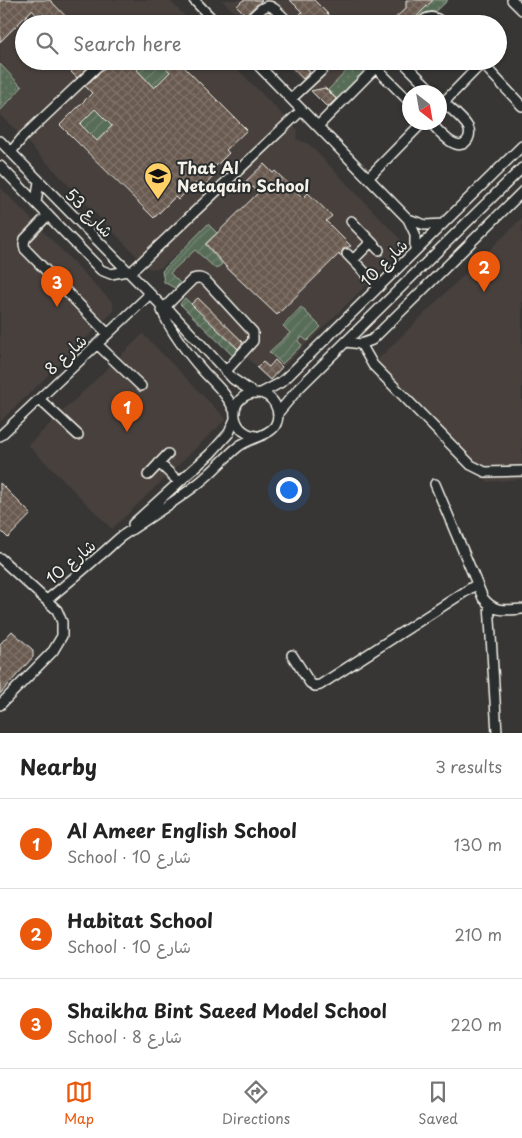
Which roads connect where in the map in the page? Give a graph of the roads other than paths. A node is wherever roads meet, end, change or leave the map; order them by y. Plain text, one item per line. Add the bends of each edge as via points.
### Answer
1 (194, 0) edge
2 (512, 0) edge
3 (522, 10) edge
4 (208, 15) edge
5 (254, 15) edge
6 (282, 15) edge
7 (93, 70) edge
8 (263, 70) edge
9 (322, 70) edge
10 (374, 70) edge
11 (383, 70) edge
12 (411, 70) edge
13 (473, 70) edge
14 (488, 70) edge
15 (426, 85) edge
16 (402, 92) edge
17 (447, 96) edge
18 (291, 99) junction
19 (522, 106) edge
20 (447, 108) edge
21 (302, 110) junction
22 (318, 126) junction
23 (415, 130) edge
24 (438, 130) edge
25 (0, 140) edge
26 (522, 146) edge
27 (11, 152) junction
28 (0, 166) edge
29 (522, 168) edge
30 (368, 178) junction
31 (39, 181) junction
32 (522, 192) edge
33 (36, 203) junction
34 (48, 216) junction
35 (408, 219) junction
36 (351, 221) dead end
37 (443, 224) junction
38 (371, 242) junction
39 (379, 250) dead end
40 (415, 251) junction
41 (128, 272) junction
42 (379, 287) junction
43 (150, 294) junction
44 (162, 306) junction
45 (108, 334) junction
46 (346, 342) junction
47 (97, 344) junction
48 (362, 344) junction
49 (226, 371) junction
50 (141, 386) dead end
51 (258, 393) junction
52 (39, 399) junction
53 (278, 413) junction
54 (235, 415) junction
55 (0, 435) edge
56 (78, 435) dead end
57 (256, 436) junction
58 (168, 454) dead end
59 (159, 463) junction
60 (522, 470) edge
61 (148, 475) dead end
62 (178, 483) junction
63 (435, 484) dead end
64 (184, 493) junction
65 (123, 536) junction
66 (0, 558) edge
67 (477, 584) junction
68 (47, 600) junction
69 (489, 604) junction
70 (522, 609) edge
71 (292, 655) dead end
72 (0, 705) edge
73 (497, 733) edge

1 - 4 street
2 - 3 street
5 - 6 street via 268,5
7 - 27 street via 22,137
8 - 18 street
9 - 18 street
10 - 22 street
11 - 16 street
12 - 15 street
13 - 17 street
14 - 19 street
18 - 21 street
20 - 24 street via 469,129 469,136 466,142 453,144
21 - 22 street
21 - 41 street
22 - 30 street
23 - 30 street
25 - 27 street, شارع 53
26 - 37 street, شارع 10
27 - 31 street, شارع 53
28 - 33 street
29 - 46 street, شارع 10
30 - 35 street
31 - 33 street
31 - 41 street, شارع 53
32 - 48 street via 377,336
33 - 34 street
34 - 41 street via 101,270 111,274
34 - 45 street via 25,239 25,249
35 - 37 street via 425,225
35 - 40 street via 415,234
36 - 38 street
37 - 40 street, شارع 10
38 - 39 street
38 - 42 street via 350,257
40 - 42 street, شارع 10
41 - 43 street, شارع 53
42 - 51 street, شارع 10 via 288,376 271,389
43 - 44 street, شارع 53
43 - 45 street, شارع 8
44 - 49 street, شارع 53
44 - 49 street via 192,279 203,278 207,282 253,332 253,342
44 - 54 street, شارع 53 via 173,330 228,397
45 - 47 street, شارع 8
46 - 48 street
46 - 53 street, شارع 10
47 - 50 street
47 - 52 street, شارع 8
48 - 60 street via 373,365 471,465 485,472
49 - 51 street, شارع 53 via 240,384
51 - 53 street via 273,400
51 - 54 street via 241,399
52 - 55 street, شارع 8
52 - 56 street
53 - 57 street via 270,432
54 - 57 street via 243,432
54 - 62 street, شارع 10 via 233,426 224,438
57 - 64 street, شارع 10
58 - 59 street
59 - 61 street
59 - 62 street
62 - 64 street via 178,491
62 - 65 street, شارع 10
63 - 67 street
64 - 65 street, شارع 10
65 - 68 street, شارع 10
66 - 68 street
67 - 69 street
67 - 71 street via 320,685 310,683
68 - 72 street, شارع 10 via 57,610 62,622 62,636
69 - 70 street via 504,610
69 - 73 street

